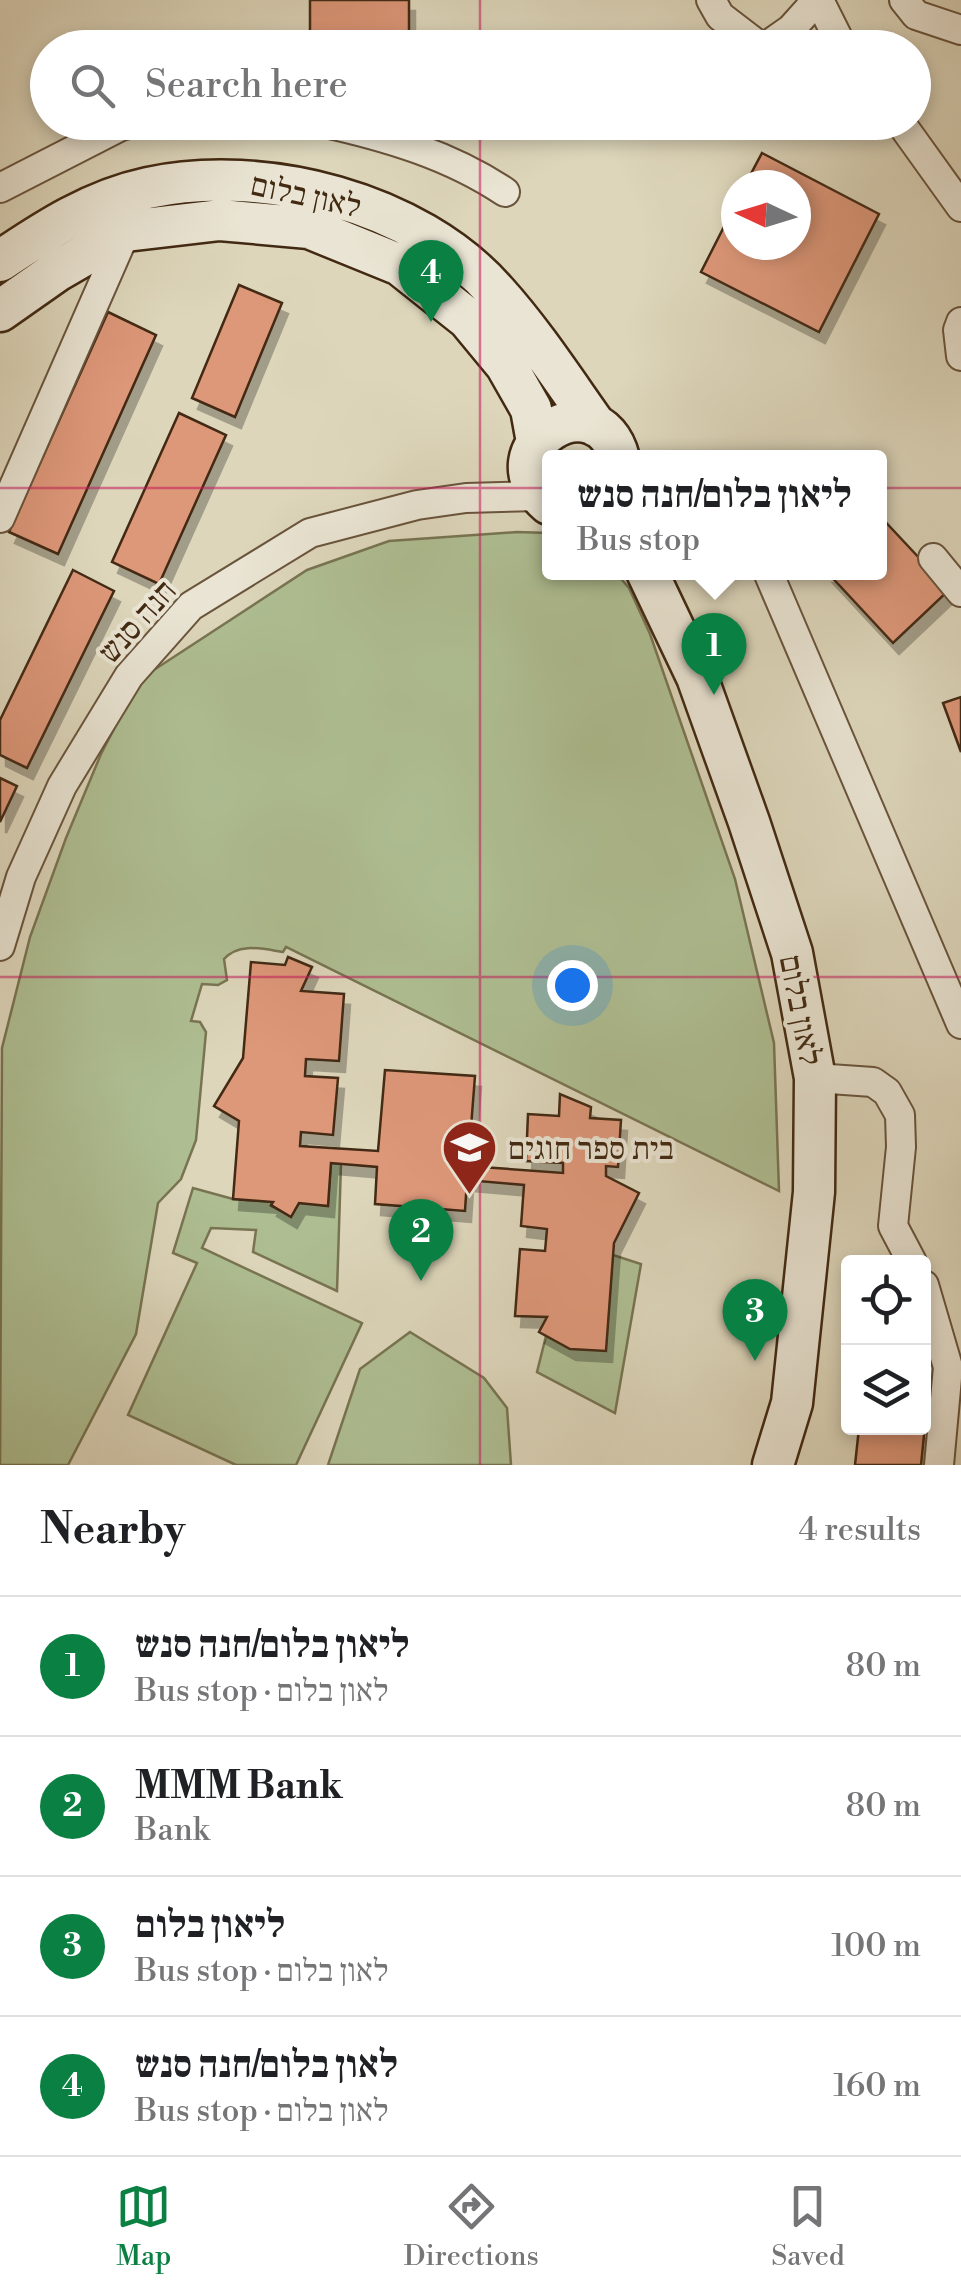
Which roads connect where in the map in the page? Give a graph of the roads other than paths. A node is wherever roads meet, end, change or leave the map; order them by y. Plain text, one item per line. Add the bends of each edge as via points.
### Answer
1 (711, 0) edge
2 (818, 0) edge
3 (904, 0) edge
4 (739, 30) edge
5 (790, 30) edge
6 (834, 30) edge
7 (961, 30) edge
8 (94, 140) edge
9 (391, 140) edge
10 (906, 140) edge
11 (914, 140) edge
12 (924, 153) junction
13 (0, 188) edge
14 (505, 192) dead end
15 (961, 206) edge
16 (126, 230) junction
17 (0, 262) edge
18 (0, 312) edge
19 (961, 322) edge
20 (961, 356) edge
21 (607, 442) edge
22 (548, 450) edge
23 (539, 476) edge
24 (0, 518) edge
25 (933, 558) dead end
26 (650, 580) edge
27 (771, 580) edge
28 (961, 592) edge
29 (0, 946) edge
30 (961, 1024) edge
31 (815, 1078) junction
32 (908, 1255) edge
33 (931, 1310) edge
34 (773, 1465) edge
35 (939, 1465) edge

1 - 4 street
2 - 5 street
2 - 6 street
3 - 7 street via 916,15
8 - 13 street
9 - 14 street via 471,170
10 - 12 street
11 - 12 street
12 - 15 street
16 - 18 street, לאון בלום
16 - 23 street, לאון בלום via 220,220 310,228 400,266 468,319 506,366 531,410
16 - 24 street
17 - 21 street, לאון בלום via 71,214 148,188 242,180 359,202 430,235 495,290
19 - 20 street
21 - 22 street via 583,422 557,424
23 - 29 street, חנה סנש via 310,533 191,606 129,676 62,786
25 - 28 street
26 - 31 street, לאון בלום via 697,677 755,841 792,954
27 - 30 street
31 - 32 street via 873,1082 888,1092 900,1115 893,1226
31 - 34 street, לאון בלום via 814,1192 792,1403
33 - 35 street via 948,1367

